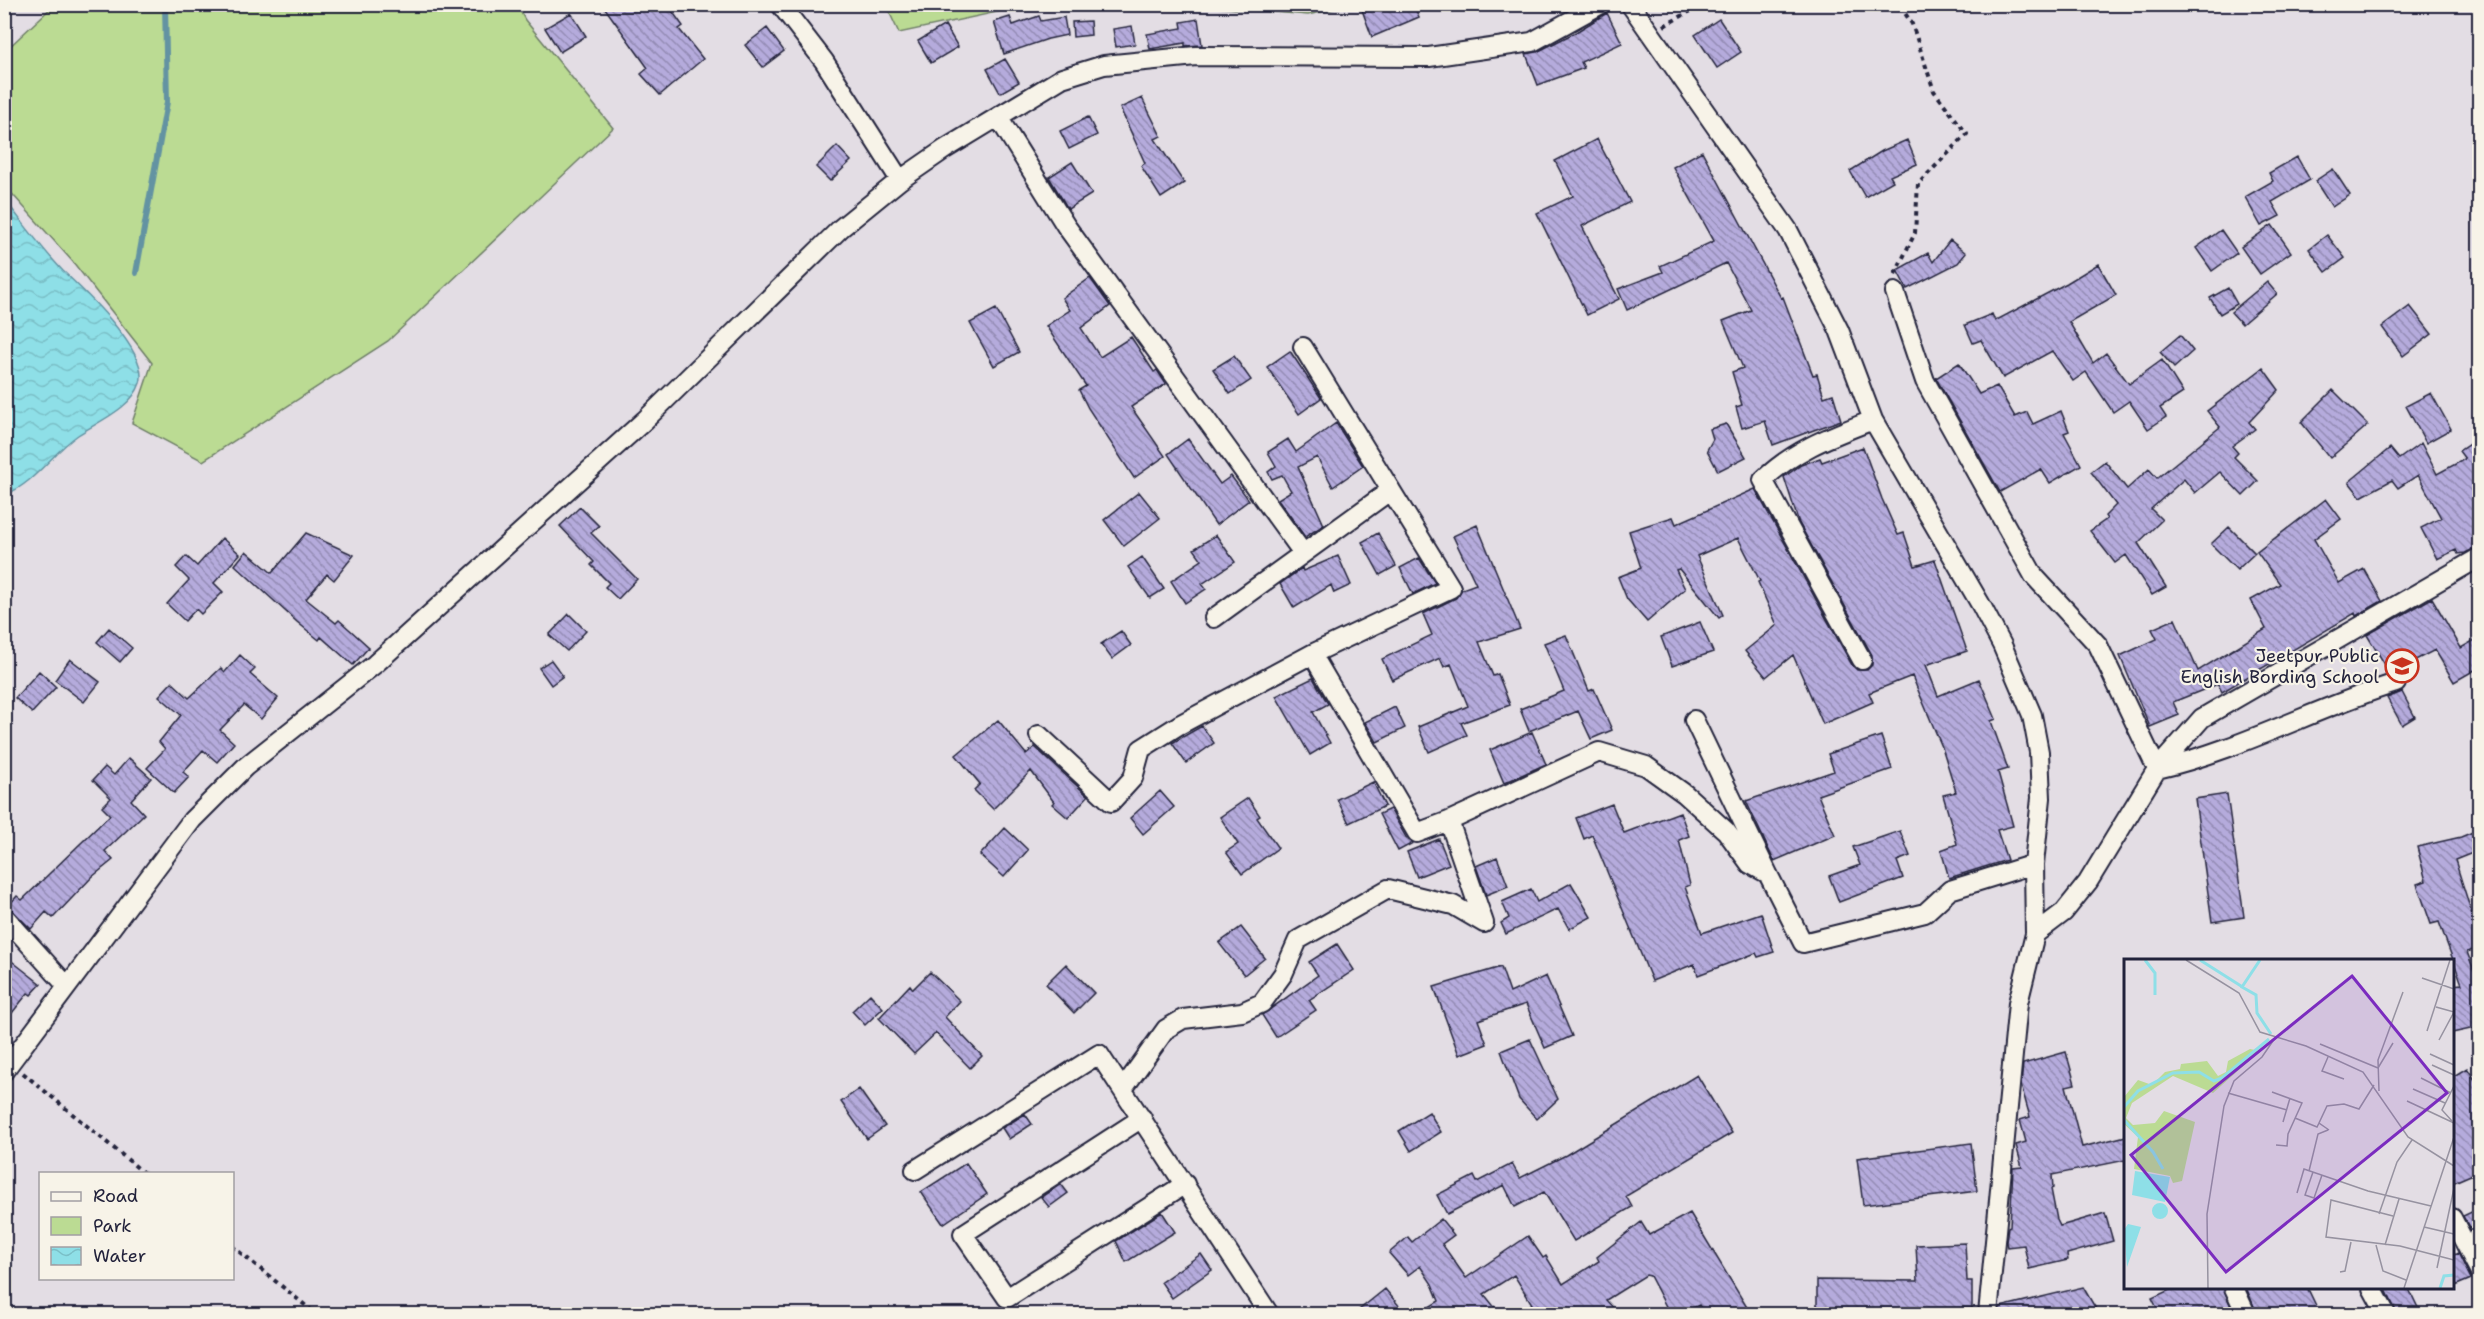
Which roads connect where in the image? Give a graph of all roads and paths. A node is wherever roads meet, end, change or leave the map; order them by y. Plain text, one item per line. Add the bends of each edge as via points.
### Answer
1 (780, 4) edge
2 (1601, 4) edge
3 (1630, 4) edge
4 (1703, 4) edge
5 (1899, 4) edge
6 (1651, 34) junction
7 (998, 117) junction
8 (900, 180) junction
9 (1895, 292) joint
10 (1302, 347) dead end
11 (1873, 420) junction
12 (1391, 490) junction
13 (1303, 553) junction
14 (2480, 557) edge
15 (1214, 618) dead end
16 (1312, 654) junction
17 (1862, 660) dead end
18 (2396, 683) dead end
19 (1694, 720) dead end
20 (1039, 735) dead end
21 (2157, 769) junction
22 (1449, 820) junction
23 (2034, 864) junction
24 (1768, 874) junction
25 (4, 916) edge
26 (2035, 934) junction
27 (67, 986) junction
28 (8, 1067) edge
29 (1123, 1089) junction
30 (1142, 1118) junction
31 (915, 1170) dead end
32 (144, 1172) edge
33 (1185, 1184) junction
34 (2454, 1222) edge
35 (234, 1248) edge
36 (2480, 1272) edge
37 (2235, 1289) edge
38 (2373, 1289) edge
39 (316, 1314) edge
40 (1269, 1314) edge
41 (1988, 1314) edge
42 (2246, 1314) edge
43 (2386, 1314) edge

1 - 8 street via 824,61
2 - 7 street via 1532,42 1429,57 1196,56 1104,64 1062,78
3 - 6 street
4 - 6 path
5 - 9 path via 1912,24 1934,92 1967,134 1918,184 1915,232 1893,278
6 - 11 street via 1788,230 1839,330
7 - 8 street
7 - 13 street via 1066,226
8 - 27 street via 841,228 645,420 375,664 244,767 192,820
9 - 21 street via 1925,381 2034,576 2098,645
10 - 12 street
11 - 17 street via 1813,443 1781,462 1763,480
11 - 23 street via 1981,605 2032,715 2041,798
12 - 13 street
12 - 16 street via 1451,588
13 - 15 street
14 - 21 street via 2202,718
16 - 20 street via 1141,749 1132,778 1111,802
16 - 22 street via 1417,833
18 - 21 street via 2347,698 2198,760
19 - 24 street
21 - 26 street via 2088,882 2064,912
22 - 24 street via 1599,752 1646,766 1685,794 1726,831 1750,864
22 - 29 street via 1484,923 1453,905 1388,889 1298,940 1283,974 1262,1003 1242,1012 1183,1019 1166,1029
23 - 24 street via 1950,890 1925,913 1803,944
23 - 26 street
25 - 27 street
26 - 41 street via 2018,1004
27 - 28 street
28 - 32 path
29 - 30 street
29 - 31 street via 1099,1054
30 - 33 street
30 - 33 street via 963,1234 1007,1298
33 - 40 street
34 - 36 street
35 - 39 path
37 - 42 street
38 - 43 street

